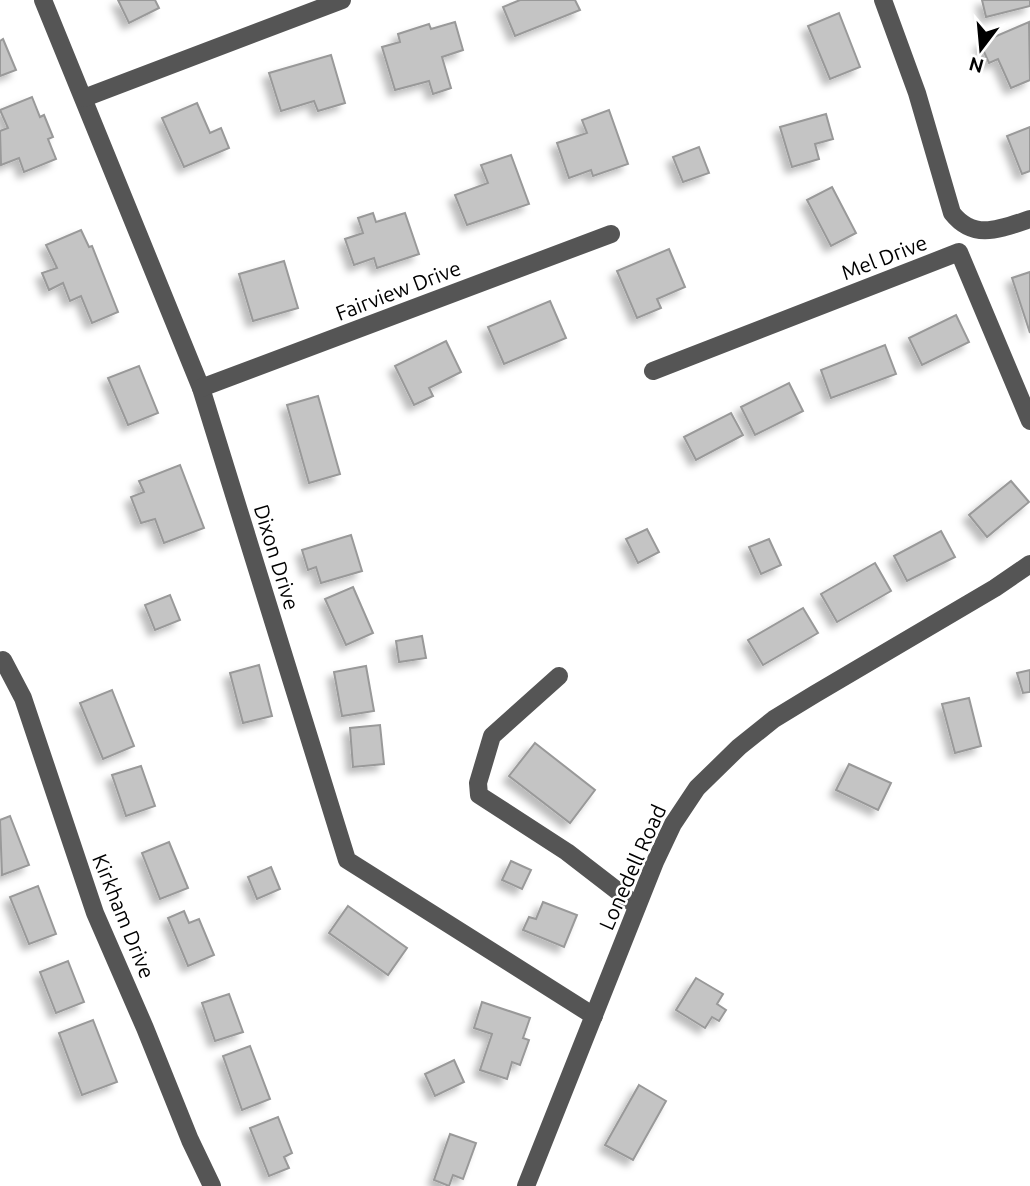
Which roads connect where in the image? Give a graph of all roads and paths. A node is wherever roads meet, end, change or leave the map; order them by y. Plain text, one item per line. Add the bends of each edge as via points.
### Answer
1 (43, 0) edge
2 (342, 0) edge
3 (883, 0) edge
4 (85, 98) junction
5 (1030, 219) edge
6 (611, 234) dead end
7 (653, 371) dead end
8 (201, 388) junction
9 (1030, 421) edge
10 (1030, 564) edge
11 (3, 660) dead end
12 (559, 676) dead end
13 (637, 906) junction
14 (594, 1016) junction
15 (212, 1186) edge
16 (526, 1186) edge

1 - 4 street, Dixon Drive
2 - 4 street
3 - 5 street via 917,93 951,213 975,230
4 - 8 street, Dixon Drive
6 - 8 street, Fairview Drive
7 - 9 street, Mel Drive via 959,252
8 - 14 street, Dixon Drive via 347,860
10 - 13 street, Lonedell Road via 804,700 739,747 697,788 673,824
11 - 15 street, Kirkham Drive via 23,698 95,913
12 - 13 street via 492,736 478,783 479,795 567,852
13 - 14 street, Lonedell Road
14 - 16 street, Lonedell Road

